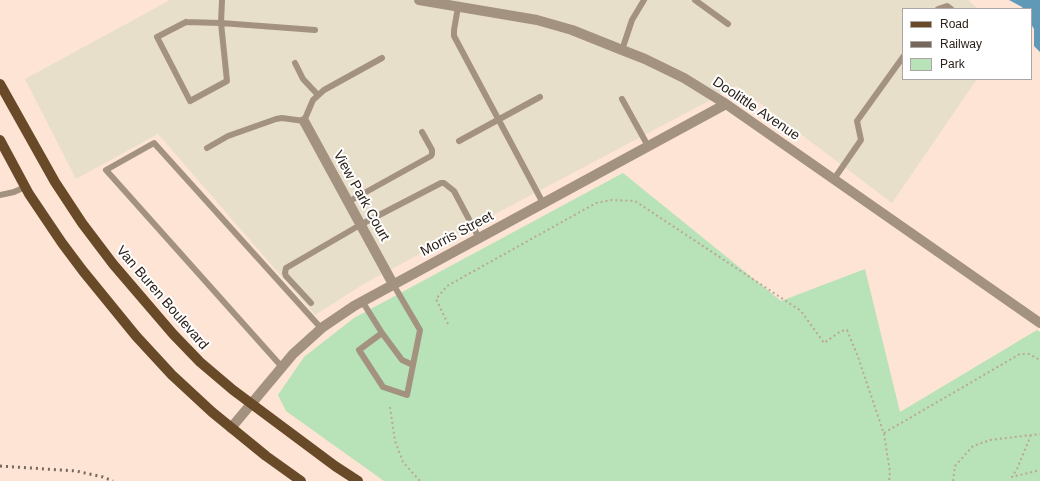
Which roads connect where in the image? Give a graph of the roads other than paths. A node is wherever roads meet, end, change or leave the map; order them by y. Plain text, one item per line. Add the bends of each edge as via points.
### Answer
1 (222, 0) edge
2 (419, 0) edge
3 (644, 0) edge
4 (695, 0) edge
5 (438, 1) edge
6 (458, 7) junction
7 (221, 23) junction
8 (728, 24) dead end
9 (315, 30) dead end
10 (622, 50) junction
11 (382, 58) dead end
12 (902, 58) edge
13 (295, 63) dead end
14 (0, 84) edge
15 (318, 95) junction
16 (540, 97) dead end
17 (622, 99) dead end
18 (726, 104) junction
19 (499, 120) junction
20 (304, 121) junction
21 (422, 132) dead end
22 (0, 140) edge
23 (459, 141) dead end
24 (648, 146) junction
25 (207, 148) dead end
26 (834, 179) junction
27 (25, 187) junction
28 (0, 195) edge
29 (348, 202) junction
30 (543, 203) junction
31 (360, 225) junction
32 (479, 238) junction
33 (393, 284) junction
34 (362, 302) junction
35 (311, 303) dead end
36 (1040, 323) edge
37 (321, 328) junction
38 (382, 333) junction
39 (413, 365) junction
40 (282, 367) junction
41 (251, 404) junction
42 (231, 428) junction
43 (301, 481) edge
44 (358, 481) edge

1 - 7 lane
2 - 5 street, Doolittle Avenue
3 - 10 lane via 632,20
4 - 8 lane
5 - 6 street, Doolittle Avenue
6 - 10 street, Doolittle Avenue via 537,20 572,30
6 - 19 lane via 454,36
7 - 7 lane via 227,81 190,101 157,37 186,22
7 - 9 lane
10 - 18 street, Doolittle Avenue via 684,78
11 - 15 lane
12 - 26 lane via 857,121 861,140
13 - 15 lane via 303,79
14 - 41 main road, Van Buren Boulevard via 55,182 113,264 190,352
15 - 20 lane
16 - 19 lane
17 - 24 lane
18 - 24 street, Morris Street
18 - 26 street, Doolittle Avenue
19 - 23 lane
19 - 30 lane
20 - 25 lane via 276,119 232,134
20 - 29 street, View Park Court
21 - 29 lane via 432,150 431,156
22 - 27 main road
24 - 30 street, Morris Street
26 - 36 street, Doolittle Avenue
27 - 28 lane
27 - 42 main road via 62,243 136,336 172,376
29 - 31 street, View Park Court
30 - 32 street, Morris Street
31 - 32 lane via 444,182 454,191
31 - 33 street, View Park Court
31 - 35 lane via 286,268 286,276
32 - 33 street, Morris Street
33 - 34 street, Morris Street
33 - 39 lane via 420,330
34 - 37 street, Morris Street
34 - 38 lane
37 - 40 street, Morris Street
37 - 40 lane via 154,143 106,170
38 - 39 lane via 402,360
38 - 39 lane via 359,350 383,387 407,395
40 - 41 street, Morris Street
41 - 42 street, Morris Street
41 - 44 main road, Van Buren Boulevard
42 - 43 main road

